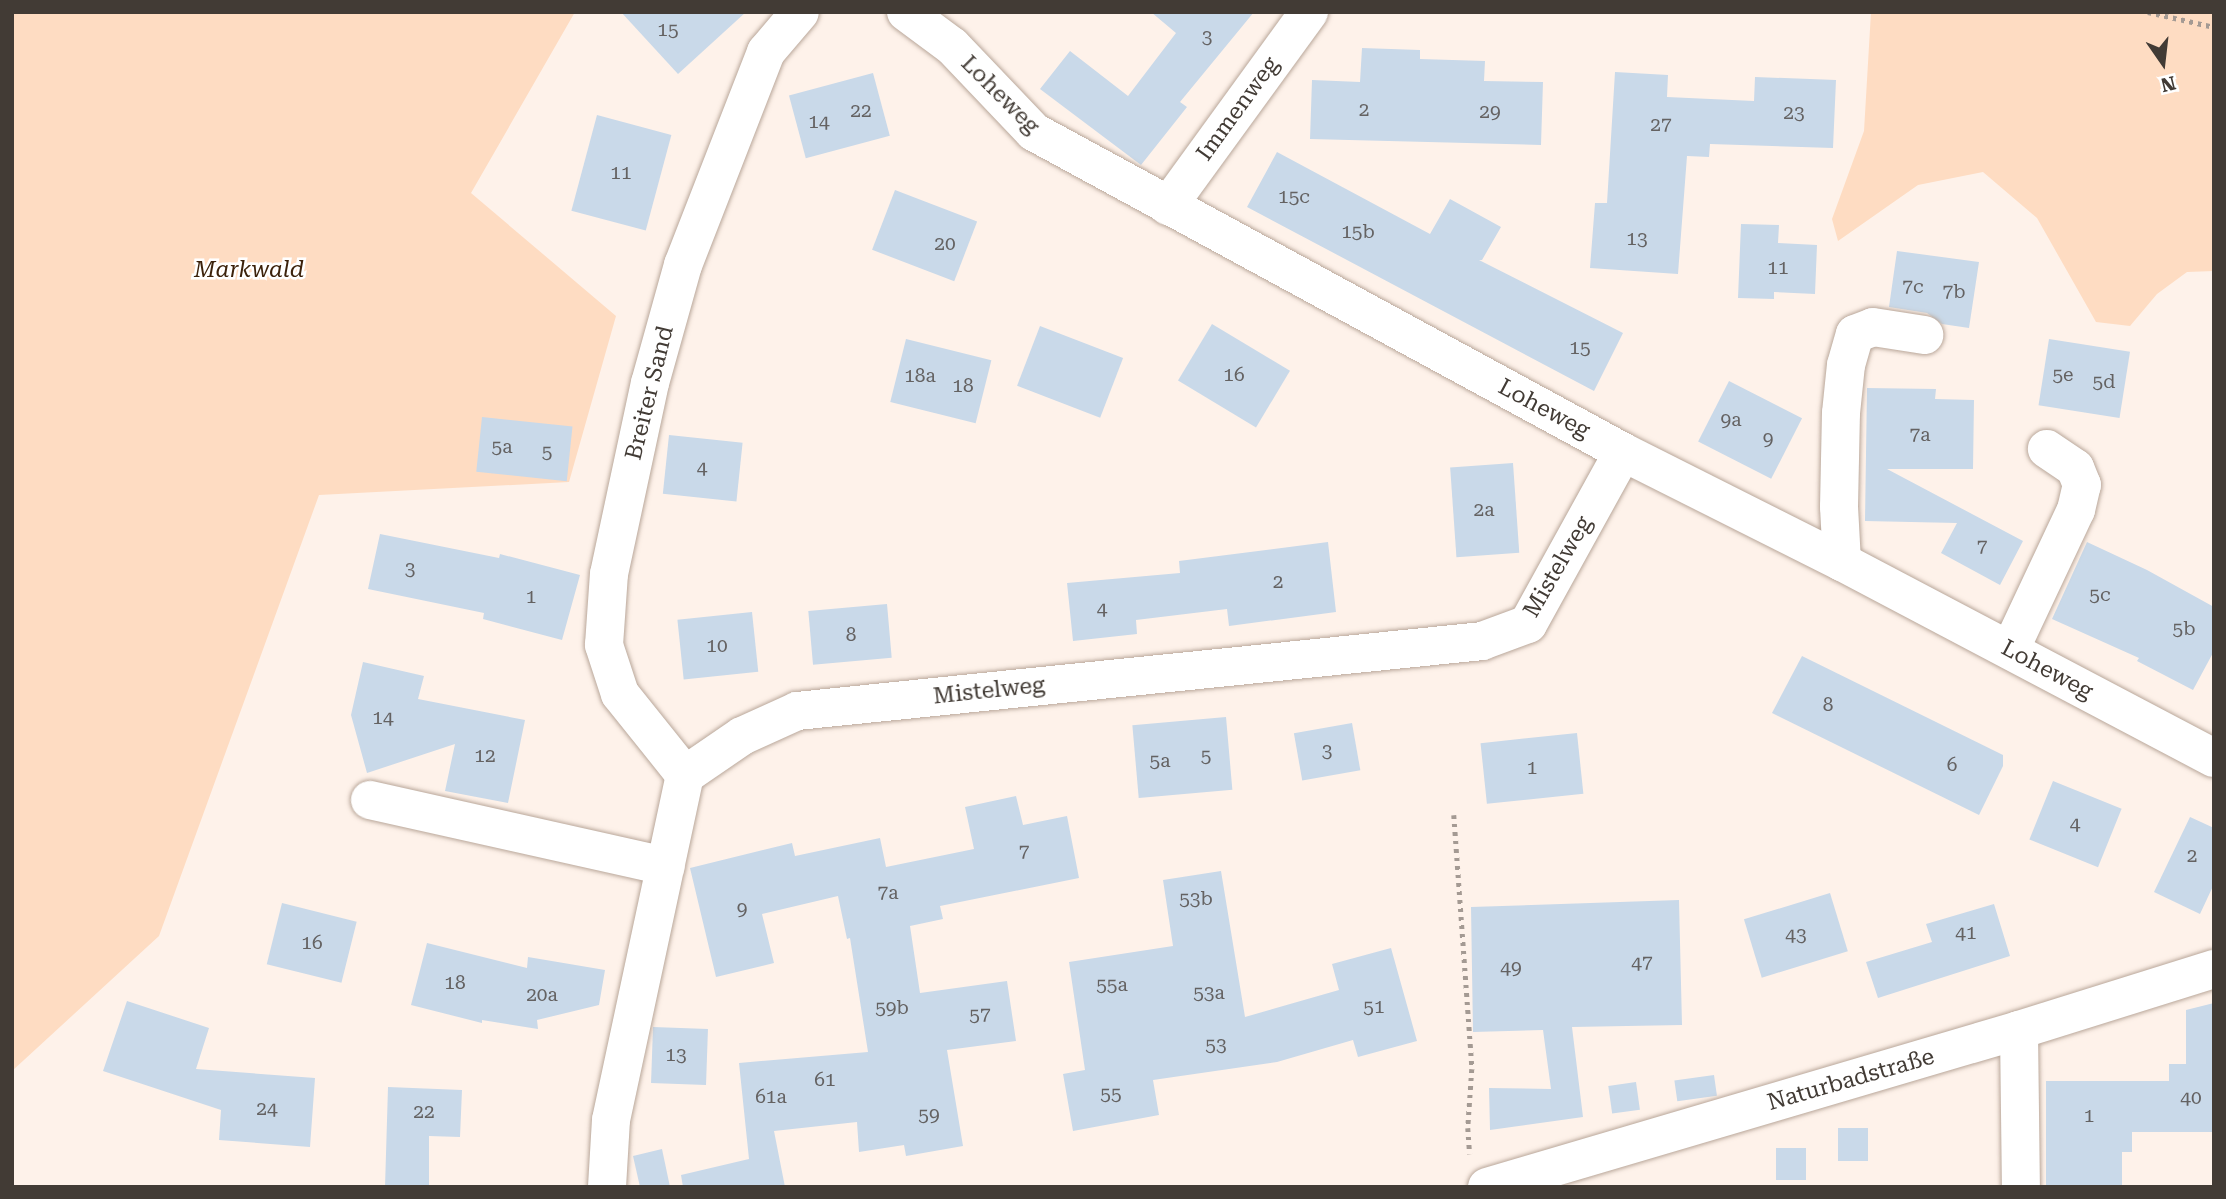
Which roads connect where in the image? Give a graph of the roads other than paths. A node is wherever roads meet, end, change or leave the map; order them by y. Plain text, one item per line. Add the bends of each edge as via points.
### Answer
1 (800, 12) edge
2 (906, 12) edge
3 (1309, 12) edge
4 (1168, 206) junction
5 (1924, 335) dead end
6 (2047, 449) dead end
7 (1623, 452) junction
8 (1842, 562) junction
9 (2010, 650) junction
10 (2214, 758) edge
11 (685, 775) junction
12 (370, 800) dead end
13 (666, 866) junction
14 (2214, 969) edge
15 (2019, 1030) junction
16 (1500, 1178) edge
17 (607, 1187) edge
18 (2021, 1187) edge

1 - 11 street, Breiter Sand via 766,52 684,265 650,383 609,574 604,645 620,694
2 - 4 street, Loheweg via 951,46 1034,132
3 - 4 street, Immenweg
4 - 7 street, Loheweg
5 - 8 street via 1873,327 1856,334 1846,365 1842,413
6 - 9 street via 2075,468 2082,485 2076,510
7 - 8 street, Loheweg
7 - 11 street, Mistelweg via 1528,624 1482,642 797,711 742,736
8 - 9 street, Loheweg
9 - 10 street, Loheweg
11 - 13 street
12 - 13 street
13 - 17 street via 611,1120
14 - 15 street, Naturbadstraße
15 - 16 street, Naturbadstraße
15 - 18 street

